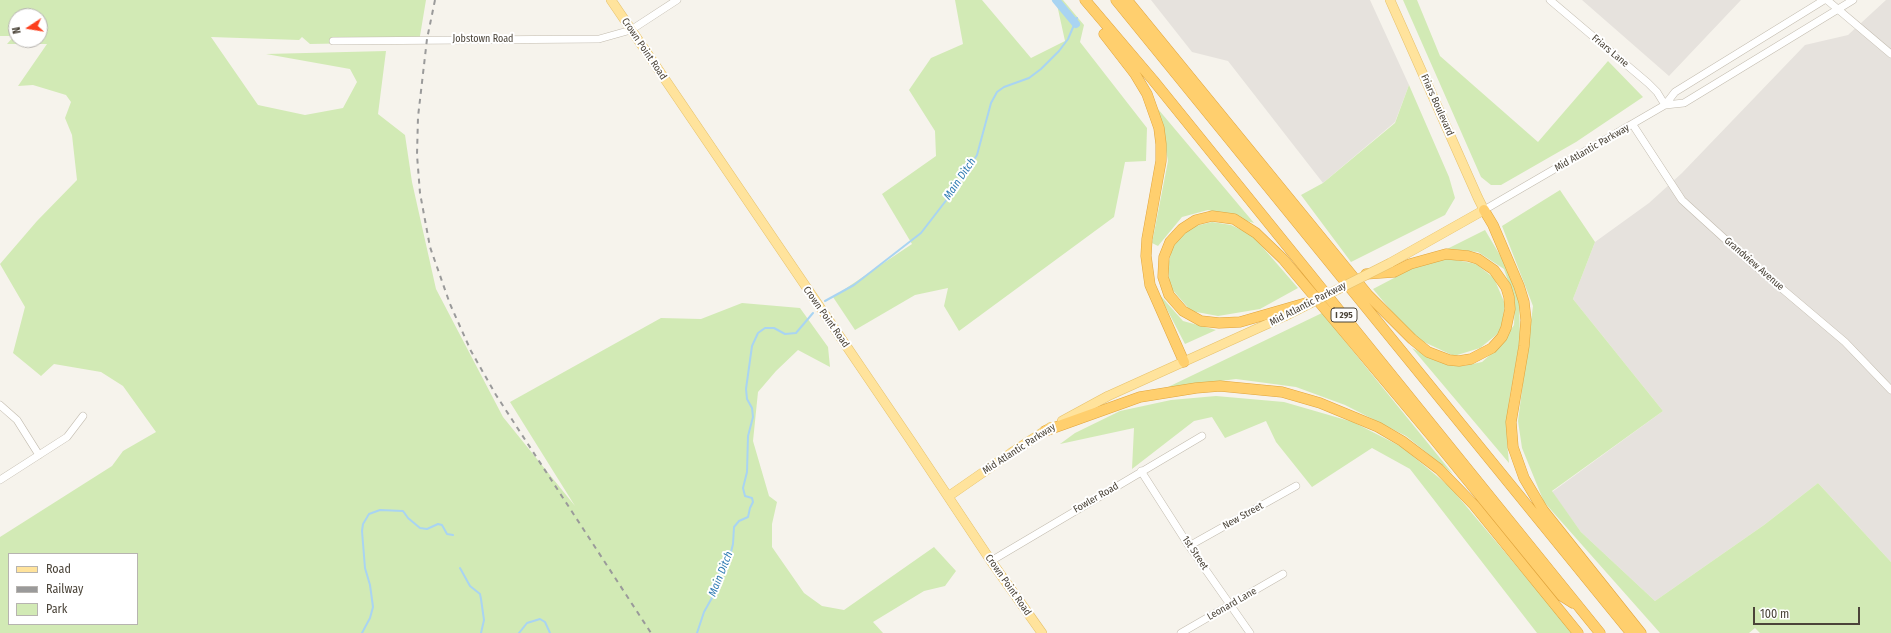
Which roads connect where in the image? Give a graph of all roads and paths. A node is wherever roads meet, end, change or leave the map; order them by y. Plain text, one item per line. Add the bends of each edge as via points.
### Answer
1 (611, 0) edge
2 (677, 0) edge
3 (1076, 0) edge
4 (1085, 0) edge
5 (1116, 0) edge
6 (1127, 0) edge
7 (1390, 0) edge
8 (1550, 0) edge
9 (1824, 0) edge
10 (1827, 0) edge
11 (1853, 0) edge
12 (1839, 9) junction
13 (631, 30) junction
14 (333, 41) dead end
15 (1891, 54) edge
16 (1665, 105) junction
17 (1633, 125) junction
18 (1484, 210) junction
19 (1392, 267) junction
20 (1366, 274) joint
21 (1314, 301) joint
22 (1283, 313) junction
23 (1184, 362) junction
24 (1891, 390) edge
25 (0, 405) edge
26 (83, 416) dead end
27 (1045, 431) junction
28 (1202, 436) dead end
29 (40, 455) junction
30 (1141, 471) junction
31 (0, 480) edge
32 (1296, 486) dead end
33 (949, 496) junction
34 (1189, 546) junction
35 (991, 561) junction
36 (1282, 574) dead end
37 (1231, 605) junction
38 (1580, 608) junction
39 (1042, 633) edge
40 (1181, 633) edge
41 (1250, 633) edge
42 (1578, 633) edge
43 (1600, 633) edge
44 (1631, 633) edge
45 (1641, 633) edge

1 - 13 main road, Crown Point Road
2 - 13 street, Jobstown Road
3 - 23 highway via 1119,51 1135,74 1154,110 1161,144 1161,161 1146,256 1150,285
4 - 38 highway, I 295 via 1163,92
5 - 44 highway, I 295
6 - 19 highway via 1364,289 1412,339 1428,352 1459,361 1471,359 1492,348 1502,337 1509,318 1509,297 1501,278 1486,263 1468,256 1446,254
7 - 18 main road, Friars Boulevard
8 - 16 street, Friars Lane via 1648,83
9 - 16 street, Mid Atlantic Parkway via 1675,92
10 - 12 street
11 - 12 street, Mid Atlantic Parkway
12 - 15 street
12 - 16 street, Mid Atlantic Parkway via 1684,103
13 - 14 street, Jobstown Road via 599,39
13 - 33 main road, Crown Point Road
16 - 17 street, Mid Atlantic Parkway
17 - 18 street, Mid Atlantic Parkway
17 - 24 street, Grandview Avenue via 1682,200 1845,342
18 - 19 main road, Mid Atlantic Parkway
18 - 45 highway via 1496,232 1524,302 1524,346 1511,422 1514,447 1524,478 1543,510
19 - 20 highway, bridge
20 - 21 main road, Mid Atlantic Parkway, bridge
21 - 22 highway, bridge
22 - 23 main road, Mid Atlantic Parkway
22 - 38 highway via 1240,322 1219,323 1200,321 1183,311 1169,295 1163,277 1164,257 1170,242 1182,229 1196,220 1212,216 1234,219 1256,233 1283,259 1562,596
23 - 27 main road, Mid Atlantic Parkway via 1108,396
25 - 29 street via 17,420
26 - 29 street via 67,437
27 - 33 main road, Mid Atlantic Parkway
27 - 42 highway via 1140,397 1196,388 1220,386 1282,392 1320,403 1378,427 1402,441 1439,469 1474,505
28 - 30 street, Fowler Road
29 - 31 street
30 - 34 street, 1st Street
30 - 35 street, Fowler Road
32 - 34 street, New Street
33 - 35 main road, Crown Point Road
34 - 37 street, 1st Street
35 - 39 main road, Crown Point Road
36 - 37 street, Leonard Lane
37 - 40 street, Leonard Lane
37 - 41 street, 1st Street
38 - 43 highway, I 295

